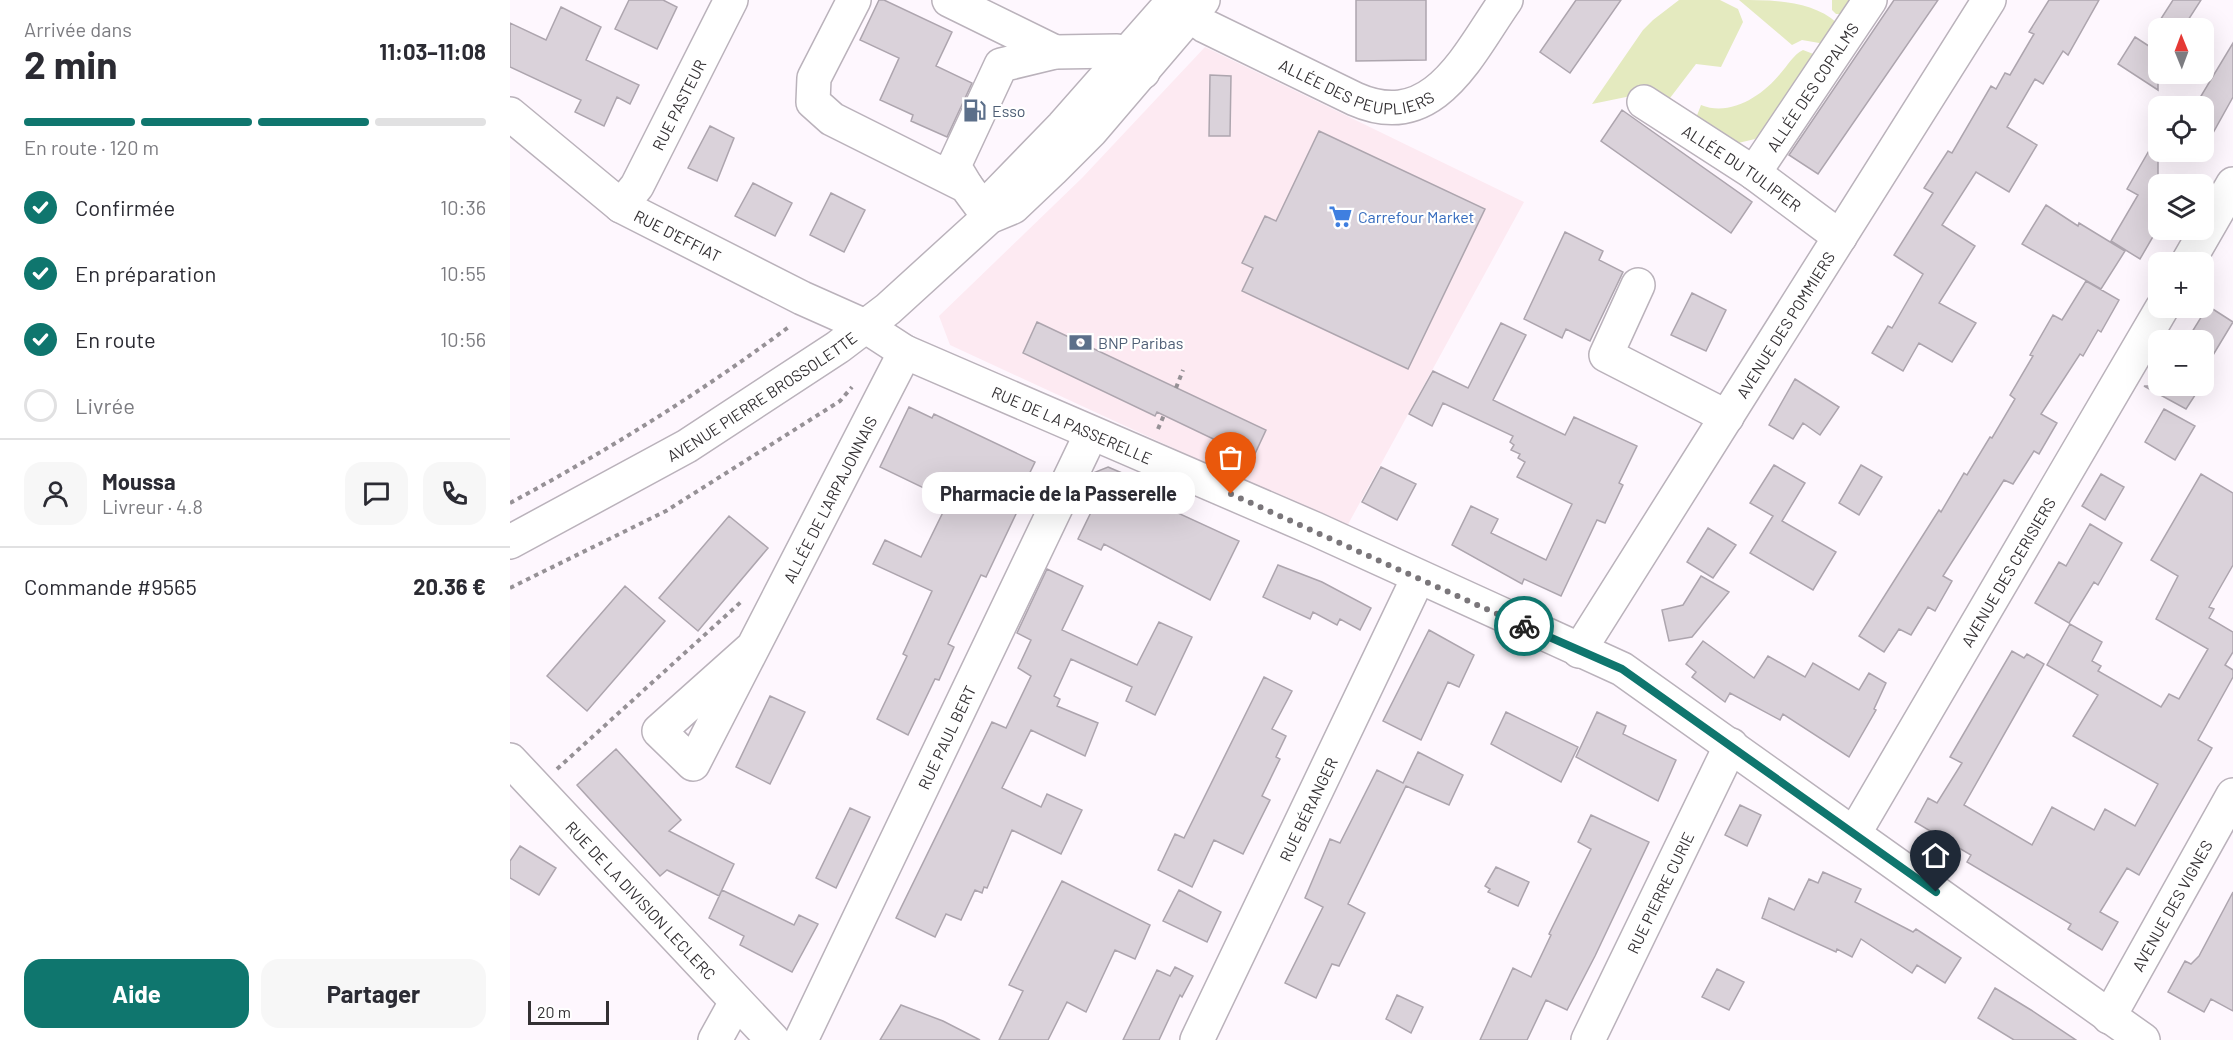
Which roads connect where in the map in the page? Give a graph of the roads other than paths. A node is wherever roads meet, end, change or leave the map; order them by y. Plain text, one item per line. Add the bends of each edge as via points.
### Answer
1 (731, 0) edge
2 (854, 0) edge
3 (949, 0) edge
4 (1506, 0) edge
5 (1870, 0) edge
6 (1989, 0) edge
7 (1185, 4) edge
8 (1055, 51) junction
9 (1134, 64) junction
10 (1644, 102) dead end
11 (510, 114) edge
12 (1754, 173) junction
13 (2233, 184) edge
14 (966, 186) junction
15 (621, 206) junction
16 (989, 217) junction
17 (1840, 237) junction
18 (2194, 252) edge
19 (1638, 285) dead end
20 (2156, 318) edge
21 (865, 326) junction
22 (905, 352) junction
23 (1727, 417) junction
24 (1091, 434) junction
25 (510, 542) edge
26 (1418, 578) junction
27 (752, 648) dead end
28 (1580, 651) junction
29 (1731, 745) junction
30 (510, 760) edge
31 (2233, 795) edge
32 (1854, 834) junction
33 (736, 1002) junction
34 (2109, 1017) junction
35 (715, 1040) edge
36 (773, 1040) edge
37 (801, 1040) edge
38 (1197, 1040) edge
39 (1588, 1040) edge
40 (2143, 1040) edge

1 - 15 street, RUE PASTEUR via 632,195
2 - 14 street via 814,78 813,102 832,119
3 - 8 street
4 - 7 street, ALLÉE DES PEUPLIERS via 1447,83 1422,102 1392,109 1375,108 1205,26
5 - 12 street, ALLÉE DES COPALMS
6 - 17 street, AVENUE DES POMMIERS
7 - 9 street, AVENUE PIERRE BROSSOLETTE
8 - 9 street via 1118,51
8 - 14 street via 1001,65 954,166
9 - 16 street, AVENUE PIERRE BROSSOLETTE via 997,191
10 - 12 street, ALLÉE DU TULIPIER
11 - 15 street, RUE D'EFFIAT
12 - 17 street, ALLÉE DU TULIPIER
13 - 18 street
14 - 16 street
15 - 21 street, RUE D'EFFIAT
16 - 21 street, AVENUE PIERRE BROSSOLETTE
17 - 23 street, AVENUE DES POMMIERS
19 - 23 street via 1606,355
20 - 32 street, AVENUE DES CERISIERS
21 - 22 street, RUE DE LA PASSERELLE
21 - 25 street, AVENUE PIERRE BROSSOLETTE via 687,446
22 - 24 street, RUE DE LA PASSERELLE
22 - 27 street, ALLÉE DE L'ARPAJONNAIS
23 - 28 street, AVENUE DES POMMIERS
24 - 26 street, RUE DE LA PASSERELLE
24 - 37 street, RUE PAUL BERT
26 - 28 street, RUE DE LA PASSERELLE
26 - 38 street, RUE BÉRANGER
28 - 29 street, RUE DE LA PASSERELLE via 1622,669
29 - 32 street, RUE DE LA PASSERELLE
29 - 39 street, RUE PIERRE CURIE
30 - 33 street, RUE DE LA DIVISION LECLERC
31 - 34 street, AVENUE DES VIGNES
32 - 34 street, RUE DE LA PASSERELLE
33 - 35 street
33 - 36 street, RUE DE LA DIVISION LECLERC
34 - 40 street, RUE DE LA PASSERELLE

